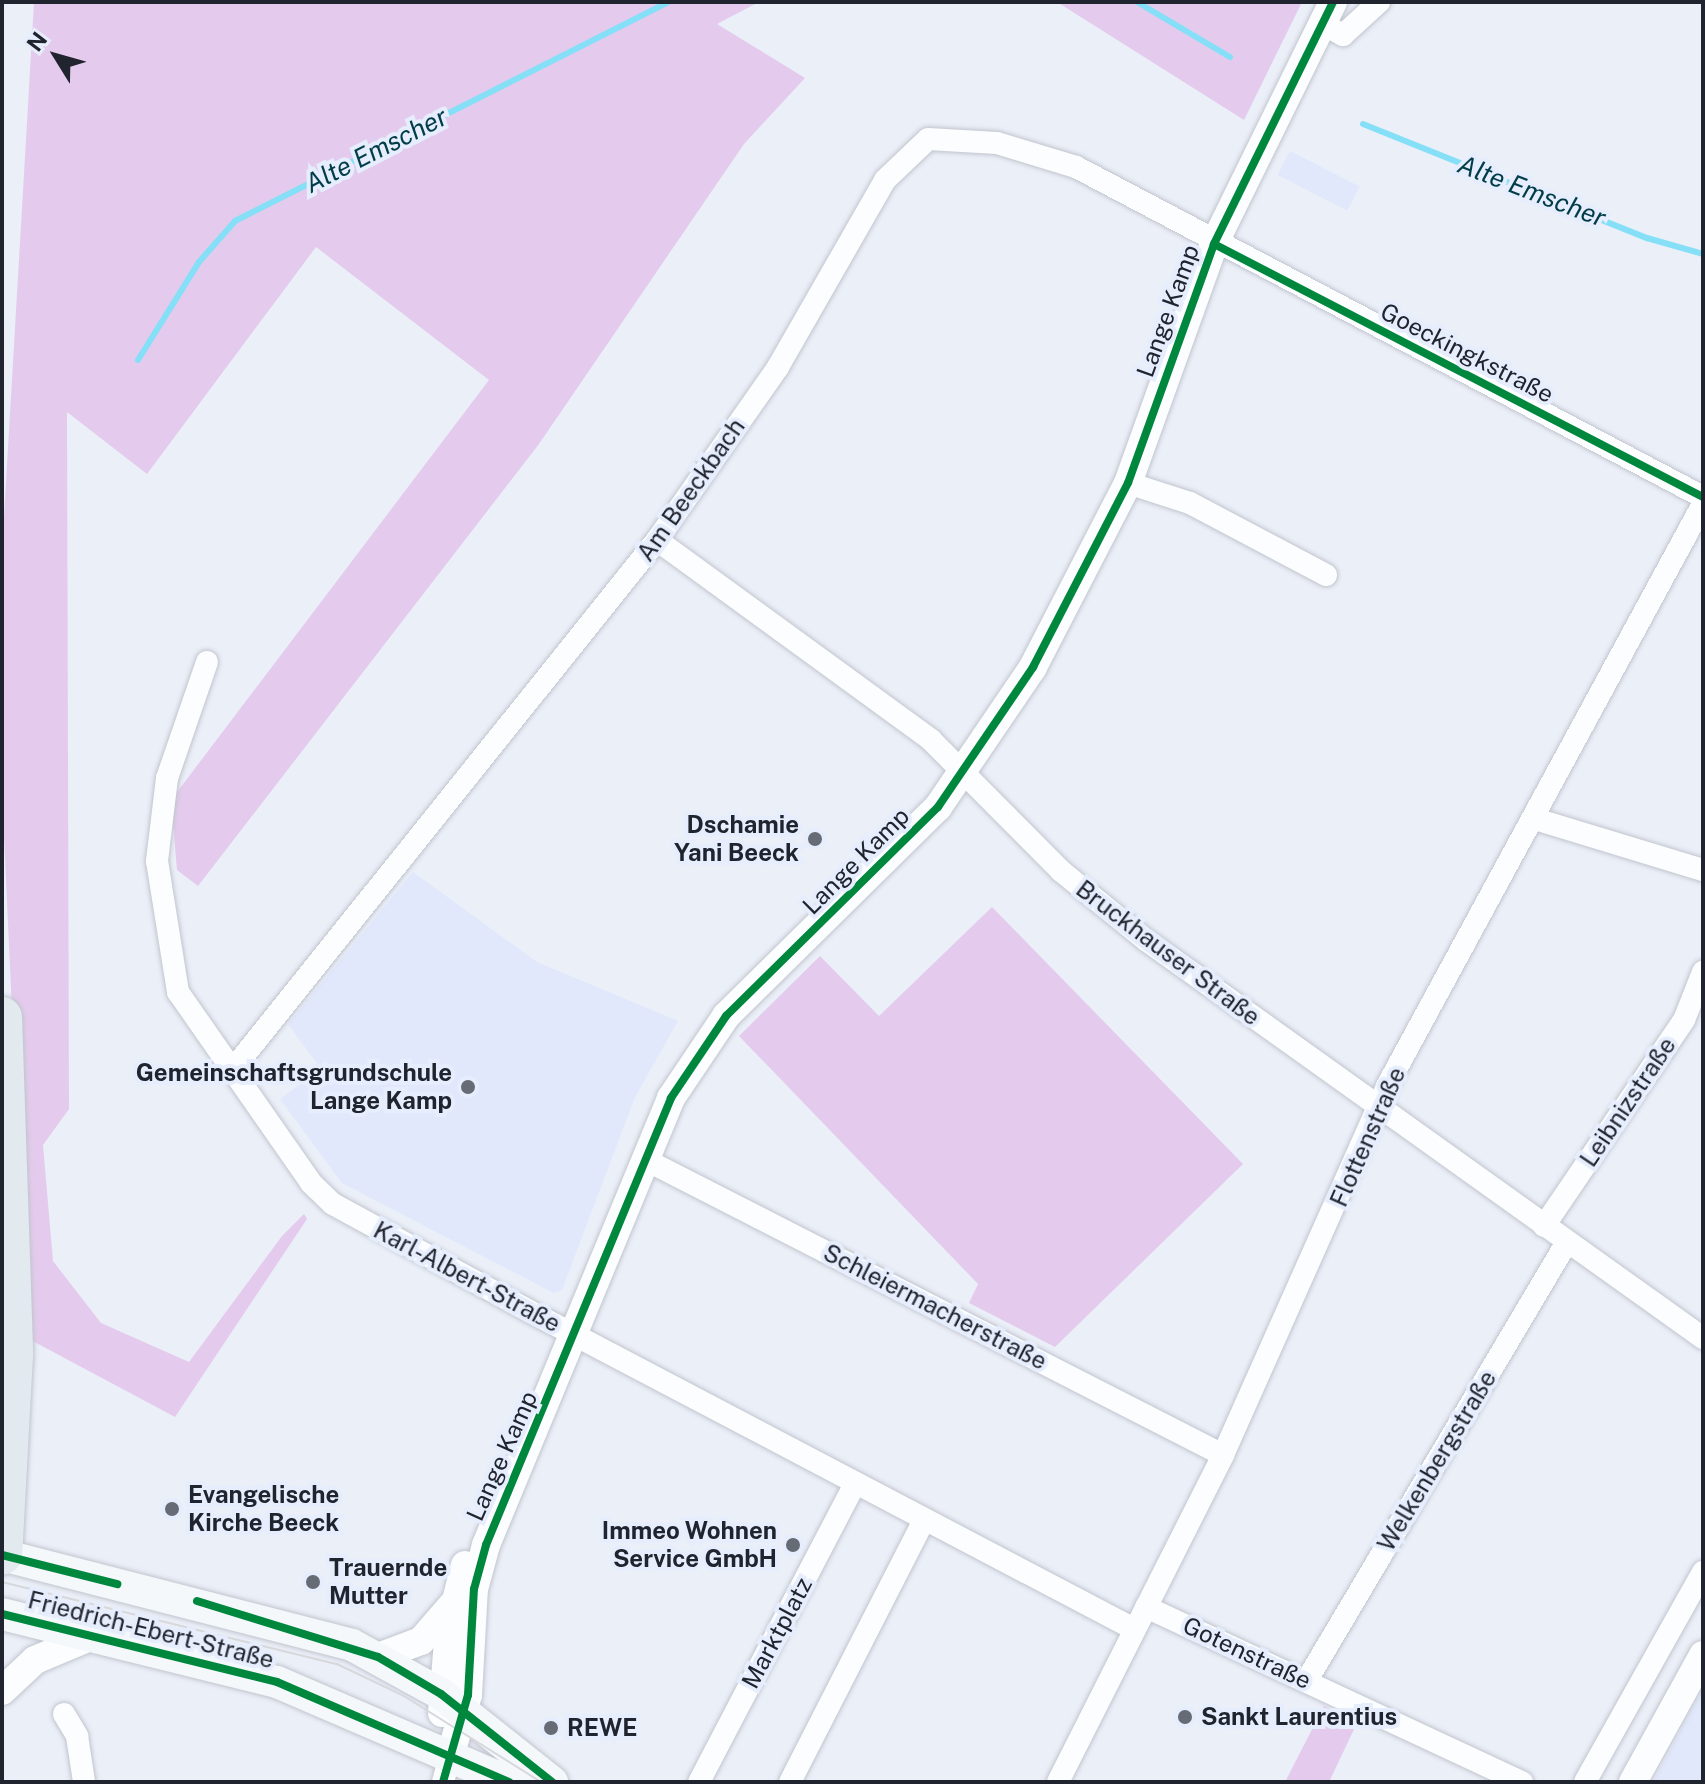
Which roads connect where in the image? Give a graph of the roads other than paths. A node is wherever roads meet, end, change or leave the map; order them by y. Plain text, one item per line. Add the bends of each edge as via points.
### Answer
1 (1379, 2) edge
2 (1328, 13) edge
3 (1214, 244) junction
4 (1128, 483) junction
5 (1703, 497) edge
6 (1703, 504) edge
7 (657, 540) junction
8 (1326, 575) dead end
9 (207, 662) dead end
10 (966, 771) junction
11 (1535, 819) junction
12 (1703, 870) edge
13 (1703, 972) edge
14 (2, 1017) edge
15 (234, 1068) junction
16 (1380, 1113) junction
17 (646, 1160) junction
18 (1544, 1226) junction
19 (1567, 1242) junction
20 (578, 1337) junction
21 (1703, 1338) edge
22 (1223, 1455) junction
23 (855, 1484) junction
24 (507, 1486) junction
25 (924, 1520) junction
26 (2, 1555) edge
27 (1703, 1572) edge
28 (454, 1603) junction
29 (1146, 1607) junction
30 (2, 1614) edge
31 (1134, 1629) junction
32 (92, 1636) junction
33 (1703, 1655) edge
34 (378, 1657) junction
35 (1307, 1680) junction
36 (2, 1691) edge
37 (452, 1703) junction
38 (64, 1714) dead end
39 (447, 1767) edge
40 (84, 1782) edge
41 (509, 1782) edge
42 (552, 1782) edge
43 (699, 1782) edge
44 (790, 1782) edge
45 (1058, 1782) edge
46 (1522, 1782) edge
47 (1585, 1782) edge
48 (1633, 1782) edge

1 - 2 street, Lange Kamp via 1343,35
2 - 3 street, Lange Kamp
3 - 4 street, Lange Kamp
3 - 5 street, Goeckingkstraße
3 - 7 street, Am Beeckbach via 1076,167 997,143 928,139 885,180 778,367
4 - 8 street via 1190,503
4 - 10 street, Lange Kamp via 1077,588
6 - 11 street, Flottenstraße
7 - 10 street, Bruckhauser Straße
7 - 15 street, Am Beeckbach
9 - 15 street, Karl-Albert-Straße via 167,778 157,861 178,992
10 - 16 street, Bruckhauser Straße via 1061,871
10 - 17 street, Lange Kamp via 726,1016 671,1098
11 - 12 street
11 - 16 street, Flottenstraße via 1387,1086
13 - 18 street, Leibnizstraße via 1684,1020
14 - 26 highway via 13,1355
15 - 20 street, Karl-Albert-Straße via 311,1183 333,1204
16 - 18 street, Bruckhauser Straße
16 - 22 street, Flottenstraße
17 - 20 street, Lange Kamp
17 - 22 street, Schleiermacherstraße
18 - 19 street, Bruckhauser Straße
19 - 21 street, Bruckhauser Straße
19 - 35 street, Welkenbergstraße
20 - 23 street, Karl-Albert-Straße
20 - 24 street, Lange Kamp
22 - 29 street, Flottenstraße
23 - 25 street, Karl-Albert-Straße
23 - 43 street, Marktplatz
24 - 28 street, Lange Kamp via 481,1526
24 - 37 street, Lange Kamp via 477,1571
25 - 31 street, Karl-Albert-Straße
25 - 44 street
26 - 34 main road, Friedrich-Ebert-Straße via 231,1609
27 - 47 street
28 - 34 street via 421,1641
28 - 37 street, Lange Kamp
29 - 31 street, Flottenstraße
29 - 35 street, Gotenstraße
30 - 32 main road, Friedrich-Ebert-Straße
31 - 45 street, Flottenstraße
32 - 36 street via 35,1660
32 - 39 main road, Friedrich-Ebert-Straße via 277,1682
33 - 48 street
34 - 37 main road, Friedrich-Ebert-Straße
35 - 46 street, Gotenstraße
37 - 39 street, Lange Kamp
37 - 42 main road, Friedrich-Ebert-Straße
38 - 40 street via 77,1736
39 - 41 main road, Friedrich-Ebert-Straße

